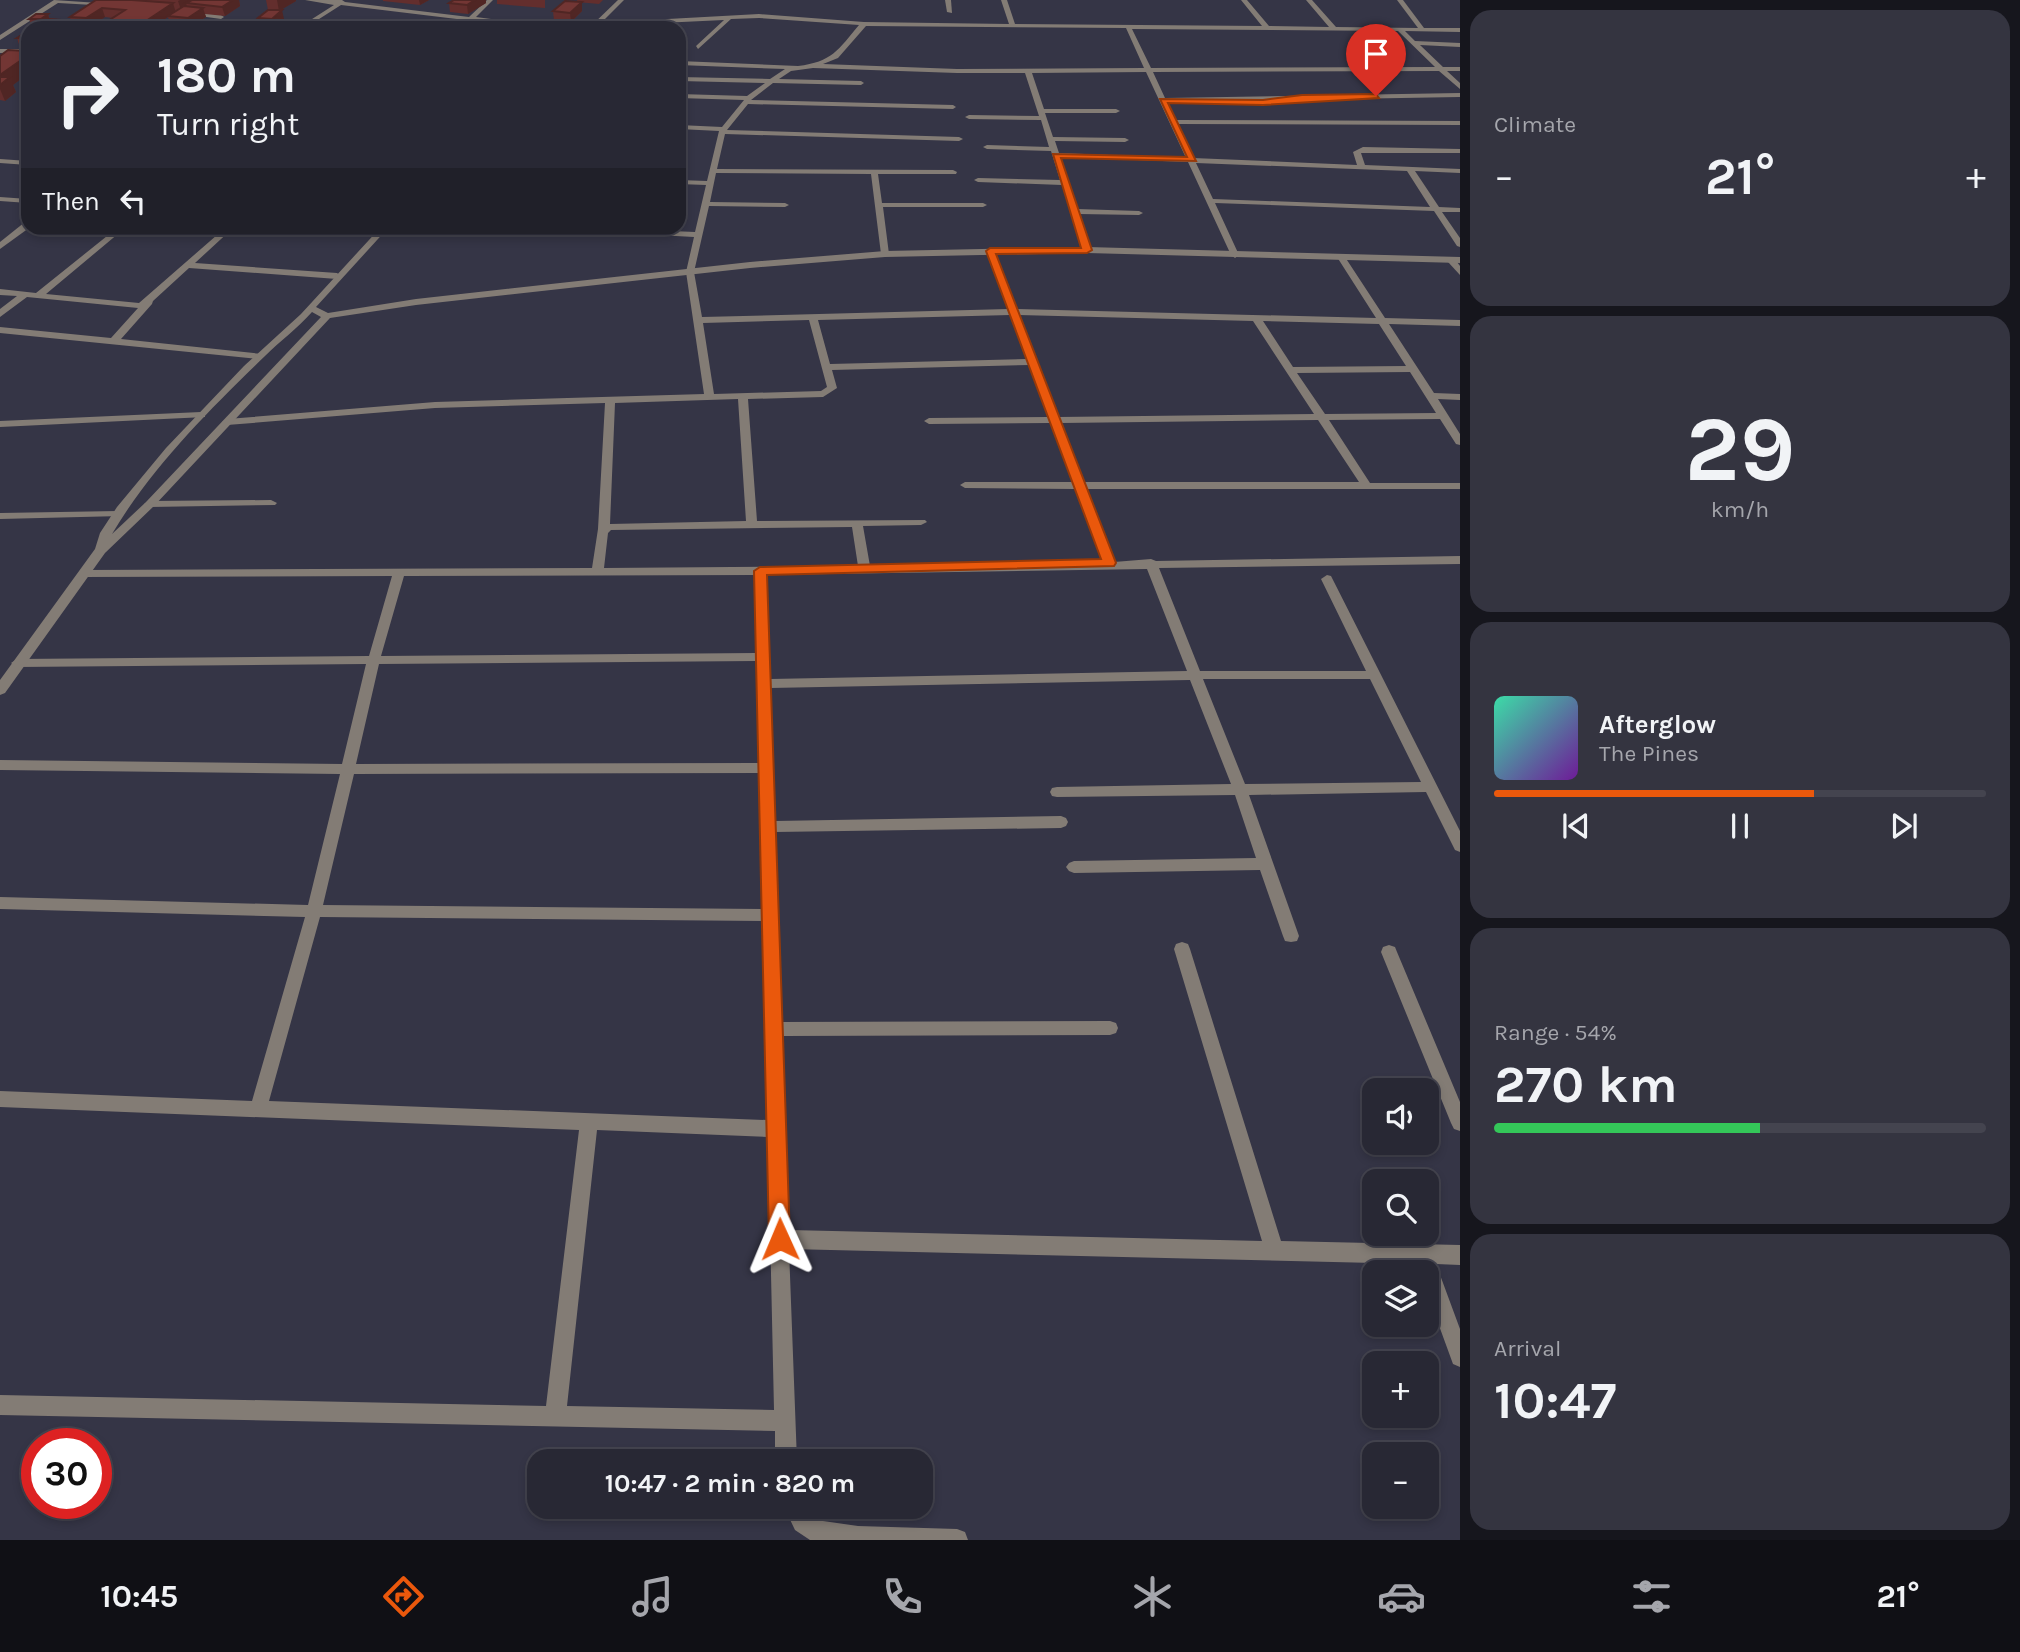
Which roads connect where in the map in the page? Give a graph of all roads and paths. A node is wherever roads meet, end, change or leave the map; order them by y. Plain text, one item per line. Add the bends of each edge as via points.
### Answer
1 (308, 0) edge
2 (346, 0) edge
3 (490, 0) edge
4 (621, 0) edge
5 (948, 0) edge
6 (1004, 0) edge
7 (1244, 0) edge
8 (1309, 0) edge
9 (1401, 0) edge
10 (57, 1) edge
11 (339, 3) junction
12 (124, 5) edge
13 (192, 7) edge
14 (172, 11) edge
15 (184, 12) junction
16 (950, 12) dead end
17 (731, 16) junction
18 (221, 17) edge
19 (473, 17) junction
20 (682, 19) joint
21 (25, 21) edge
22 (170, 21) edge
23 (311, 21) edge
24 (468, 21) edge
25 (502, 21) edge
26 (599, 21) edge
27 (657, 21) edge
28 (864, 24) junction
29 (19, 25) edge
30 (1013, 27) junction
31 (1129, 29) junction
32 (1268, 29) junction
33 (1335, 30) junction
34 (1400, 30) junction
35 (1423, 30) junction
36 (1460, 30) edge
37 (0, 38) edge
38 (1414, 43) junction
39 (1460, 45) edge
40 (698, 47) dead end
41 (0, 51) edge
42 (21, 51) edge
43 (686, 63) edge
44 (813, 66) junction
45 (796, 67) junction
46 (1148, 69) junction
47 (1441, 69) junction
48 (1460, 69) edge
49 (1028, 71) junction
50 (686, 79) edge
51 (770, 82) junction
52 (861, 83) dead end
53 (1460, 87) edge
54 (1460, 95) edge
55 (686, 96) edge
56 (747, 100) junction
57 (1163, 100) junction
58 (953, 107) dead end
59 (1116, 111) dead end
60 (1043, 115) junction
61 (969, 117) dead end
62 (1173, 122) junction
63 (1460, 123) edge
64 (686, 127) edge
65 (723, 130) junction
66 (959, 139) dead end
67 (1051, 139) junction
68 (1125, 140) dead end
69 (986, 147) dead end
70 (1460, 151) edge
71 (1055, 152) junction
72 (1193, 160) junction
73 (0, 161) edge
74 (21, 162) edge
75 (1362, 168) junction
76 (1409, 169) junction
77 (713, 171) junction
78 (874, 171) junction
79 (1460, 171) edge
80 (953, 173) dead end
81 (978, 180) dead end
82 (686, 182) edge
83 (709, 183) junction
84 (1065, 183) junction
85 (0, 199) edge
86 (21, 200) edge
87 (1212, 201) junction
88 (706, 204) junction
89 (785, 205) dead end
90 (878, 205) junction
91 (982, 205) dead end
92 (1436, 209) junction
93 (1460, 210) edge
94 (1074, 211) junction
95 (1139, 213) dead end
96 (21, 230) edge
97 (112, 235) edge
98 (221, 235) edge
99 (377, 235) edge
100 (682, 235) edge
101 (699, 236) junction
102 (1460, 244) edge
103 (0, 246) edge
104 (1087, 250) junction
105 (990, 251) junction
106 (886, 254) junction
107 (1235, 255) junction
108 (1341, 257) junction
109 (1455, 260) edge
110 (189, 265) junction
111 (690, 272) junction
112 (1460, 272) edge
113 (337, 276) junction
114 (0, 292) edge
115 (24, 295) junction
116 (38, 296) junction
117 (150, 301) junction
118 (311, 307) junction
119 (1014, 312) junction
120 (0, 314) edge
121 (327, 316) junction
122 (813, 317) junction
123 (1256, 319) junction
124 (698, 320) junction
125 (1380, 322) junction
126 (1460, 323) edge
127 (0, 330) edge
128 (114, 341) junction
129 (259, 356) junction
130 (1033, 362) junction
131 (826, 367) junction
132 (1412, 369) junction
133 (1290, 370) junction
134 (1431, 396) junction
135 (743, 397) junction
136 (1460, 397) edge
137 (710, 398) junction
138 (610, 400) junction
139 (201, 415) junction
140 (1444, 416) junction
141 (1322, 418) junction
142 (1055, 420) junction
143 (929, 421) dead end
144 (227, 422) junction
145 (0, 424) edge
146 (1460, 442) edge
147 (1080, 484) junction
148 (965, 485) dead end
149 (1366, 485) junction
150 (1460, 485) edge
151 (271, 503) dead end
152 (150, 504) junction
153 (118, 514) junction
154 (0, 516) edge
155 (921, 522) dead end
156 (857, 524) junction
157 (752, 525) junction
158 (604, 529) junction
159 (101, 550) junction
160 (1460, 560) edge
161 (1109, 563) junction
162 (1151, 563) junction
163 (865, 570) junction
164 (598, 571) junction
165 (760, 571) junction
166 (400, 572) junction
167 (84, 574) junction
168 (1327, 579) dead end
169 (763, 657) junction
170 (374, 659) junction
171 (17, 663) junction
172 (1196, 675) junction
173 (1375, 675) junction
174 (764, 684) junction
175 (0, 690) edge
176 (0, 765) edge
177 (766, 768) junction
178 (347, 769) junction
179 (1239, 787) junction
180 (1430, 787) junction
181 (1057, 792) dead end
182 (1061, 822) dead end
183 (768, 827) junction
184 (1460, 846) edge
185 (1266, 864) junction
186 (1074, 867) dead end
187 (0, 903) edge
188 (314, 911) junction
189 (771, 915) junction
190 (1291, 936) dead end
191 (1182, 949) dead end
192 (1389, 952) dead end
193 (1110, 1028) dead end
194 (774, 1029) junction
195 (0, 1099) edge
196 (258, 1109) junction
197 (589, 1122) junction
198 (1460, 1123) edge
199 (777, 1129) junction
200 (780, 1239) junction
201 (1274, 1250) junction
202 (1423, 1254) junction
203 (1460, 1255) edge
204 (1460, 1357) edge
205 (0, 1405) edge
206 (555, 1416) junction
207 (785, 1421) junction
208 (786, 1449) edge
209 (801, 1519) edge
210 (957, 1540) edge

1 - 11 street
2 - 11 street
3 - 19 street
4 - 26 street
5 - 16 street
6 - 30 street
7 - 32 street
8 - 33 street
9 - 35 street
10 - 12 street
10 - 21 street
11 - 19 street
11 - 23 street
13 - 15 street
14 - 15 street
15 - 18 street
15 - 22 street
17 - 20 street
17 - 28 street
17 - 40 street
19 - 24 street
19 - 25 street
20 - 27 street
28 - 30 street
28 - 44 street via 841,54
29 - 37 street
30 - 31 street
31 - 32 street
31 - 46 street
32 - 33 street
33 - 34 street
34 - 35 street
34 - 38 street
35 - 36 street
38 - 39 street
38 - 47 street
41 - 42 street
43 - 45 street
44 - 45 street
44 - 49 street
45 - 51 street
46 - 47 street
46 - 49 street
46 - 57 street
47 - 48 street
47 - 53 street
49 - 60 street
50 - 51 street
51 - 52 street
51 - 56 street
54 - 57 street via 1263,102
55 - 56 street
56 - 58 street
56 - 65 street
57 - 62 street
59 - 60 street
60 - 61 street
60 - 67 street
62 - 63 street
62 - 72 street
64 - 65 street
65 - 66 street
65 - 77 street
67 - 68 street
67 - 71 street
69 - 71 street
70 - 75 street via 1363,149 1357,152
71 - 72 street
71 - 84 street
72 - 75 street
72 - 87 street
73 - 74 street
75 - 76 street
76 - 79 street
76 - 92 street
77 - 78 street
77 - 83 street
78 - 80 street
78 - 90 street
81 - 84 street
82 - 83 street
83 - 88 street
84 - 94 street
85 - 86 street
87 - 92 street
87 - 107 street
88 - 89 street
88 - 101 street
90 - 91 street
90 - 106 street
92 - 93 street
92 - 102 street
94 - 95 street
94 - 104 street
96 - 103 street
97 - 116 street
98 - 110 street
99 - 113 street
100 - 101 street
101 - 111 street
104 - 105 street
104 - 107 street
105 - 106 street
105 - 119 street
106 - 111 street
107 - 108 street
108 - 109 street
108 - 125 street
109 - 112 street
110 - 113 street
110 - 117 street
111 - 121 street
111 - 124 street
113 - 118 street
114 - 115 street
115 - 116 street
115 - 120 street
116 - 117 street via 136,306
117 - 128 street
118 - 121 street
118 - 129 street
119 - 122 street
119 - 123 street
119 - 130 street
121 - 144 street
122 - 124 street
122 - 131 street
123 - 125 street
123 - 133 street
124 - 137 street
125 - 126 street
125 - 132 street
127 - 128 street
128 - 129 street
129 - 139 street
130 - 131 street
130 - 142 street
131 - 135 street via 832,388 828,393
132 - 133 street
132 - 134 street
133 - 141 street
134 - 136 street
134 - 140 street
135 - 137 street
135 - 157 street
137 - 138 street
138 - 144 street via 435,405
138 - 158 street
139 - 145 street
139 - 153 street
140 - 141 street
140 - 146 street
141 - 142 street
141 - 149 street
142 - 143 street
142 - 147 street
144 - 152 street
147 - 148 street
147 - 149 street
147 - 161 street
149 - 150 street
151 - 152 street
152 - 159 street
153 - 154 street
153 - 159 street
155 - 156 street
156 - 157 street
156 - 163 street
157 - 158 street
158 - 164 street
159 - 167 street
160 - 162 street
161 - 162 street
161 - 163 street
162 - 172 street
163 - 165 street
164 - 165 street
164 - 166 street
165 - 169 street
166 - 167 street
166 - 170 street
167 - 171 street
168 - 173 street
169 - 170 street
169 - 174 street
170 - 171 street
170 - 178 street
171 - 175 street
172 - 173 street
172 - 174 street
172 - 179 street
173 - 180 street
174 - 177 street
176 - 178 street
177 - 178 street
177 - 183 street
178 - 188 street
179 - 180 street
179 - 181 street
179 - 185 street
180 - 184 street
182 - 183 street
183 - 189 street
185 - 186 street
185 - 190 street
187 - 188 street
188 - 189 street
188 - 196 street
189 - 194 street
191 - 201 street
192 - 198 street
193 - 194 street
194 - 199 street
195 - 196 street
196 - 197 street
197 - 199 street
197 - 206 street
199 - 200 street
200 - 201 street
200 - 207 street
201 - 202 street
202 - 203 street
202 - 204 street
205 - 206 street
206 - 207 street
207 - 208 street
209 - 210 street via 811,1530 834,1535

